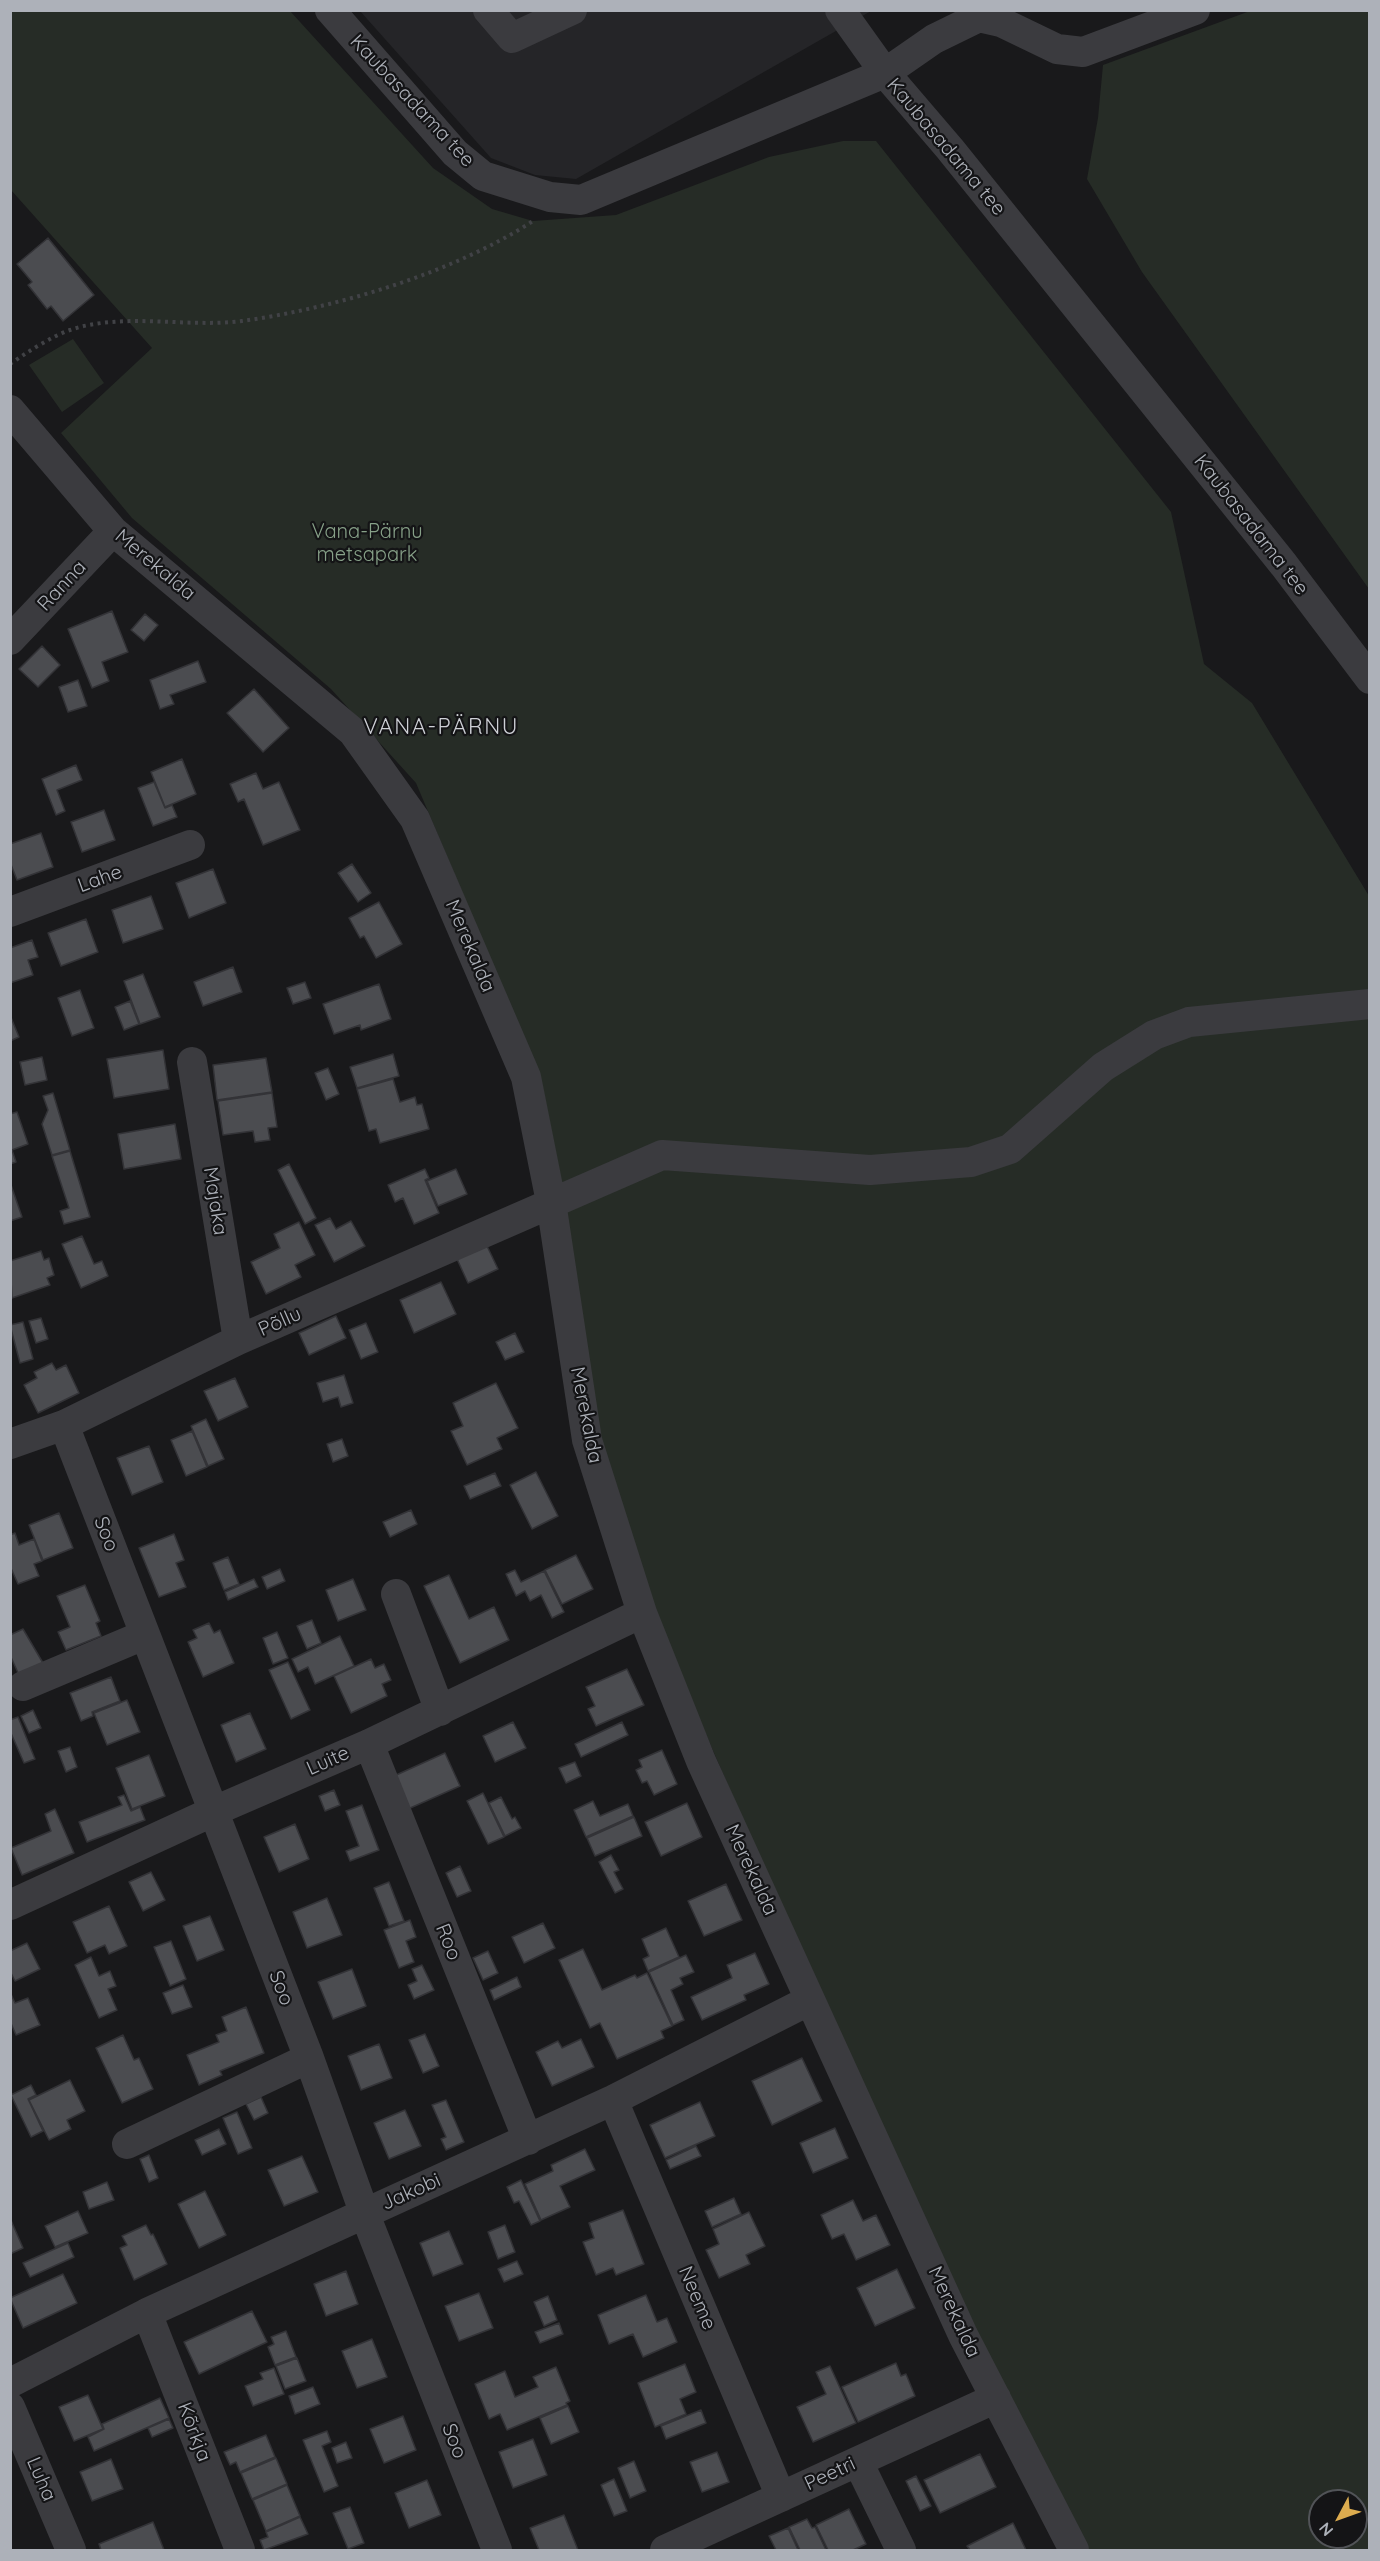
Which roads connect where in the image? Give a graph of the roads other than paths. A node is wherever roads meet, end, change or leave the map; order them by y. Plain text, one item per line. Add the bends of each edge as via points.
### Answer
1 (330, 10) edge
2 (488, 10) edge
3 (572, 10) edge
4 (840, 10) edge
5 (1195, 10) edge
6 (1012, 16) edge
7 (885, 73) junction
8 (10, 410) edge
9 (113, 531) junction
10 (10, 640) edge
11 (1370, 679) edge
12 (190, 845) dead end
13 (10, 912) edge
14 (1370, 1004) edge
15 (192, 1062) dead end
16 (551, 1202) junction
17 (238, 1340) junction
18 (64, 1425) junction
19 (10, 1444) edge
20 (396, 1594) dead end
21 (642, 1613) junction
22 (144, 1635) junction
23 (23, 1686) dead end
24 (440, 1711) junction
25 (369, 1744) junction
26 (212, 1812) junction
27 (10, 1905) edge
28 (810, 2000) junction
29 (309, 2058) junction
30 (613, 2100) junction
31 (528, 2140) junction
32 (126, 2144) dead end
33 (364, 2212) junction
34 (147, 2313) junction
35 (10, 2383) edge
36 (996, 2398) junction
37 (10, 2407) edge
38 (858, 2462) junction
39 (781, 2497) junction
40 (71, 2550) edge
41 (240, 2550) edge
42 (497, 2550) edge
43 (665, 2550) edge
44 (901, 2550) edge
45 (1074, 2550) edge

1 - 7 street, Kaubasadama tee via 455,153 483,176 566,199 581,200
2 - 3 street via 512,38
4 - 7 street
5 - 6 street via 1083,52 1057,49
6 - 7 street via 979,17 934,39
7 - 11 street, Kaubasadama tee via 1284,565
8 - 9 street, Merekalda
9 - 10 street, Ranna
9 - 16 street, Merekalda via 353,732 415,819 526,1077
12 - 13 street, Lahe
14 - 16 street, Põllu via 1189,1022 1154,1035 1103,1067 1010,1149 971,1162 870,1170 662,1155
15 - 17 street, Majaka
16 - 17 street, Põllu
16 - 21 street, Merekalda via 587,1440
17 - 18 street, Põllu
18 - 19 street, Põllu
18 - 22 street, Soo
20 - 24 street
21 - 24 street, Luite
21 - 28 street, Merekalda via 701,1761
22 - 23 street
22 - 26 street, Soo
24 - 25 street, Luite
25 - 26 street, Luite
25 - 31 street, Roo
26 - 27 street, Luite
26 - 29 street, Soo
28 - 30 street, Jakobi
28 - 36 street, Merekalda via 963,2335
29 - 32 street
29 - 33 street, Soo
30 - 31 street, Jakobi
30 - 39 street, Neeme
31 - 33 street, Jakobi
33 - 34 street, Jakobi
33 - 42 street, Soo
34 - 35 street, Jakobi
34 - 41 street, Kõrkja
36 - 38 street, Peetri
36 - 45 street, Merekalda
37 - 40 street, Luha
38 - 39 street, Peetri
38 - 44 street
39 - 43 street, Peetri

